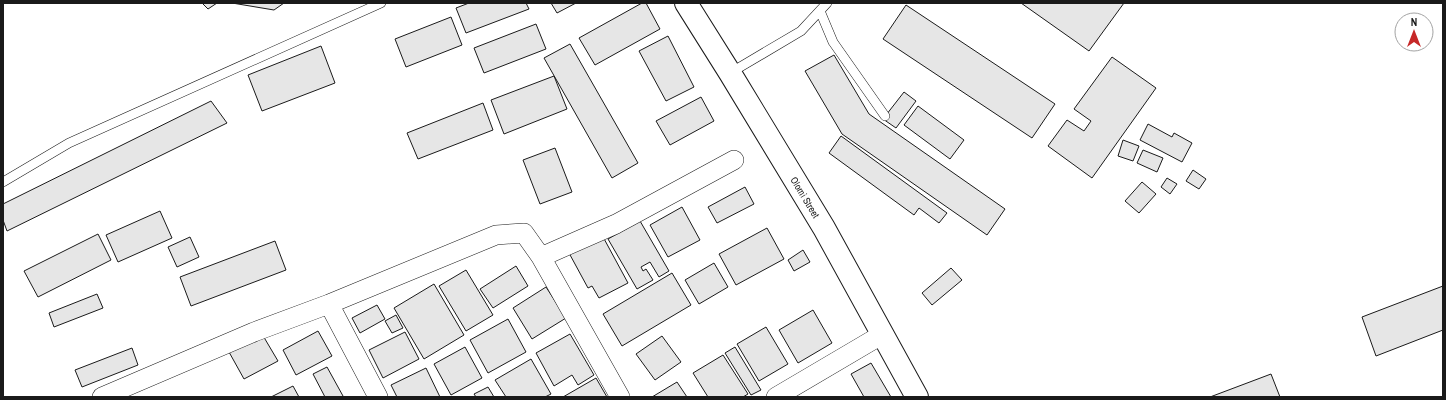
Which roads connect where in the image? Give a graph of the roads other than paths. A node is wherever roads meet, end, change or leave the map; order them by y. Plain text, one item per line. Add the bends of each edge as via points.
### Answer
1 (380, 3) edge
2 (686, 3) edge
3 (827, 3) edge
4 (820, 11) junction
5 (730, 73) junction
6 (885, 116) dead end
7 (734, 160) dead end
8 (3, 182) edge
9 (541, 258) junction
10 (329, 304) junction
11 (883, 334) junction
12 (124, 392) edge
13 (102, 397) edge
14 (378, 397) edge
15 (620, 397) edge
16 (776, 397) edge
17 (917, 397) edge

1 - 8 lane via 69,143
2 - 5 main road, Olomi Street
3 - 4 lane
4 - 5 lane via 801,31
4 - 6 lane via 833,42
5 - 11 main road, Olomi Street via 824,228
7 - 9 street via 616,224
9 - 10 street via 524,233 496,235
9 - 15 street
10 - 12 street via 254,332
10 - 14 street
11 - 16 street
11 - 17 main road, Olomi Street
12 - 13 street

